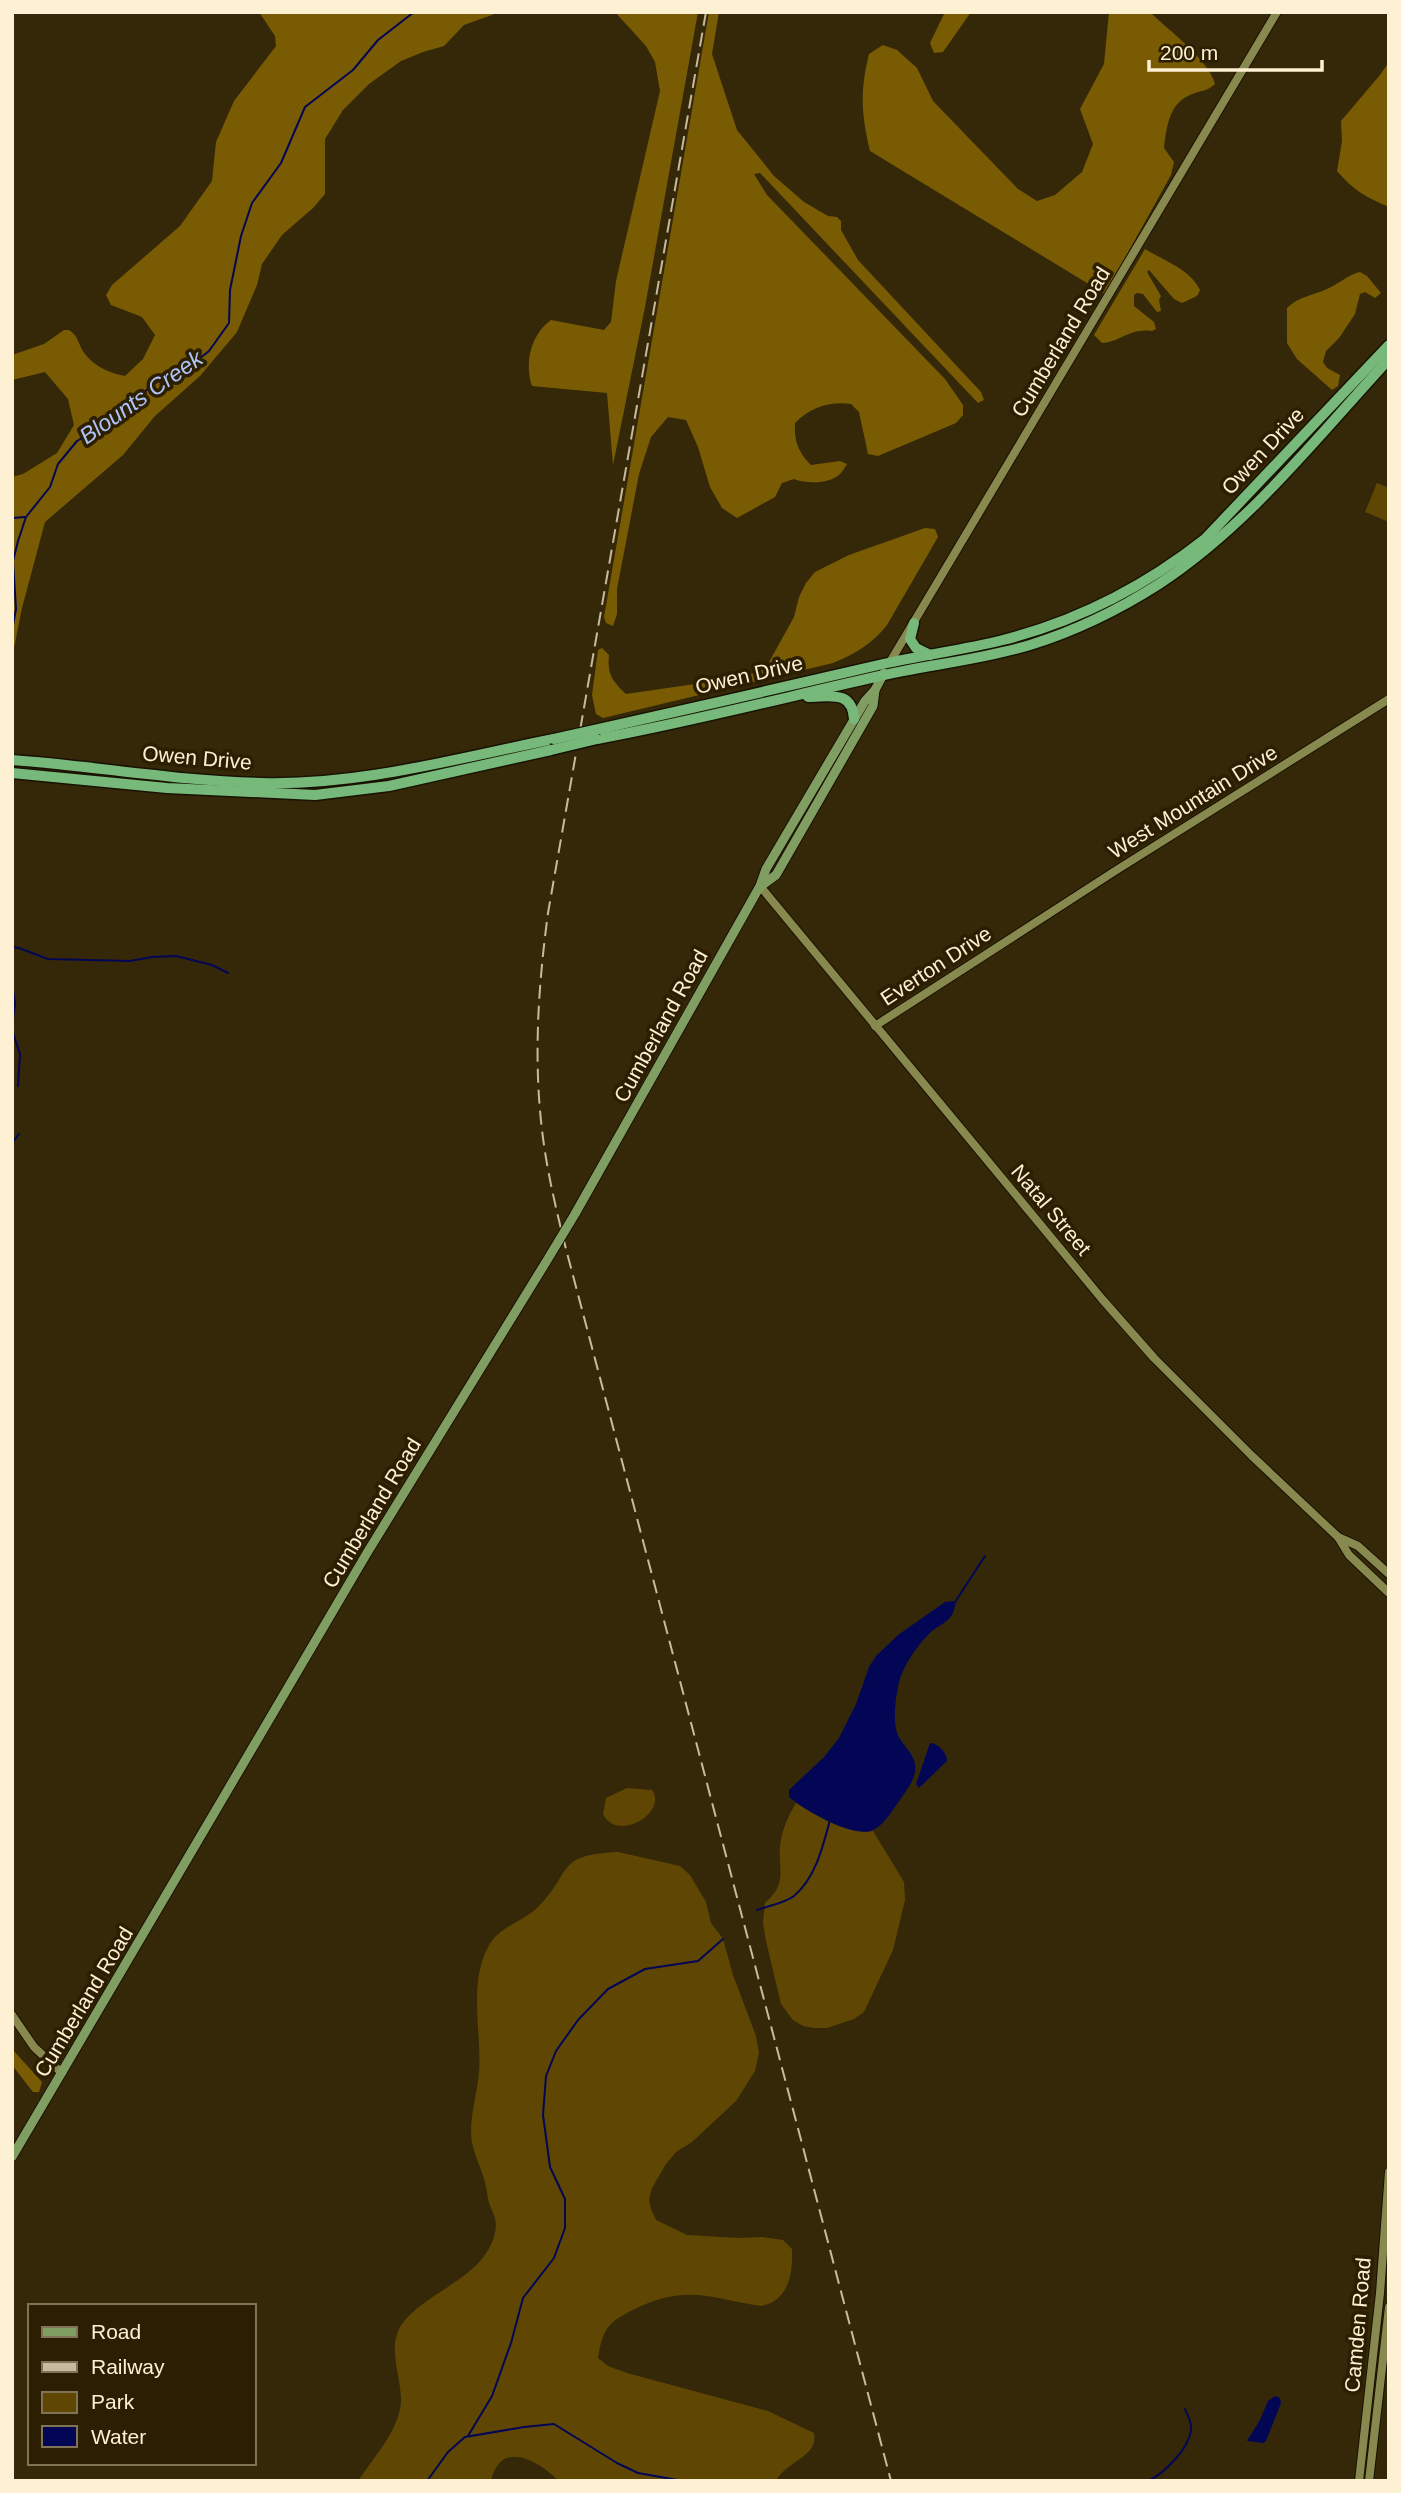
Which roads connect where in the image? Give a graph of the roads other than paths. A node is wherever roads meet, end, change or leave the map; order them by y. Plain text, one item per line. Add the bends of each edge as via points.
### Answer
1 (1277, 12) edge
2 (1389, 345) edge
3 (1389, 359) edge
4 (1259, 492) junction
5 (914, 623) junction
6 (930, 655) junction
7 (890, 662) junction
8 (883, 675) junction
9 (875, 690) junction
10 (792, 696) junction
11 (1389, 699) edge
12 (854, 719) junction
13 (598, 734) junction
14 (553, 744) junction
15 (12, 760) edge
16 (12, 773) edge
17 (383, 774) junction
18 (310, 781) junction
19 (245, 792) junction
20 (315, 795) junction
21 (760, 886) junction
22 (1017, 935) joint
23 (875, 1026) junction
24 (1338, 1537) junction
25 (1387, 1572) edge
26 (1389, 1592) edge
27 (12, 2015) edge
28 (62, 2073) junction
29 (12, 2157) edge
30 (1389, 2172) edge
31 (1389, 2307) edge
32 (1370, 2398) junction
33 (1359, 2481) edge
34 (1369, 2481) edge

1 - 5 main road, Cumberland Road
2 - 4 highway, Owen Drive via 1306,433
3 - 4 highway, Owen Drive
4 - 6 highway, Owen Drive via 1174,563 1100,606 1023,634
4 - 8 highway, Owen Drive via 1214,542 1158,585 1096,619 1030,645
5 - 6 highway via 910,639
5 - 7 main road, Cumberland Road
6 - 7 highway, Owen Drive
7 - 8 main road, Cumberland Road
7 - 13 highway, Owen Drive
8 - 9 main road, Cumberland Road
8 - 10 highway, Owen Drive
9 - 12 main road, Cumberland Road
9 - 21 main road, Cumberland Road via 873,706 776,875
10 - 12 highway via 847,699
10 - 13 highway, Owen Drive via 687,722
11 - 22 main road, West Mountain Drive
12 - 21 main road, Cumberland Road
13 - 14 highway, Owen Drive, bridge
14 - 17 highway, Owen Drive
14 - 20 highway, Owen Drive via 389,786
15 - 18 highway, Owen Drive via 261,783
16 - 19 highway, Owen Drive
17 - 18 highway, Owen Drive
17 - 20 highway via 372,781 316,788
18 - 19 highway via 301,788 252,787
19 - 20 highway, Owen Drive
21 - 23 main road, Natal Street
21 - 28 main road, Cumberland Road, bridge via 575,1214 368,1553
22 - 23 main road, Everton Drive
23 - 24 main road, Natal Street via 1154,1358
24 - 25 main road, Natal Street via 1358,1546
24 - 26 main road, Natal Street via 1349,1555
27 - 28 main road via 33,2047
28 - 29 main road, Cumberland Road
30 - 32 main road, Camden Road
31 - 34 main road, Camden Road
32 - 33 main road, Camden Road
32 - 34 main road

